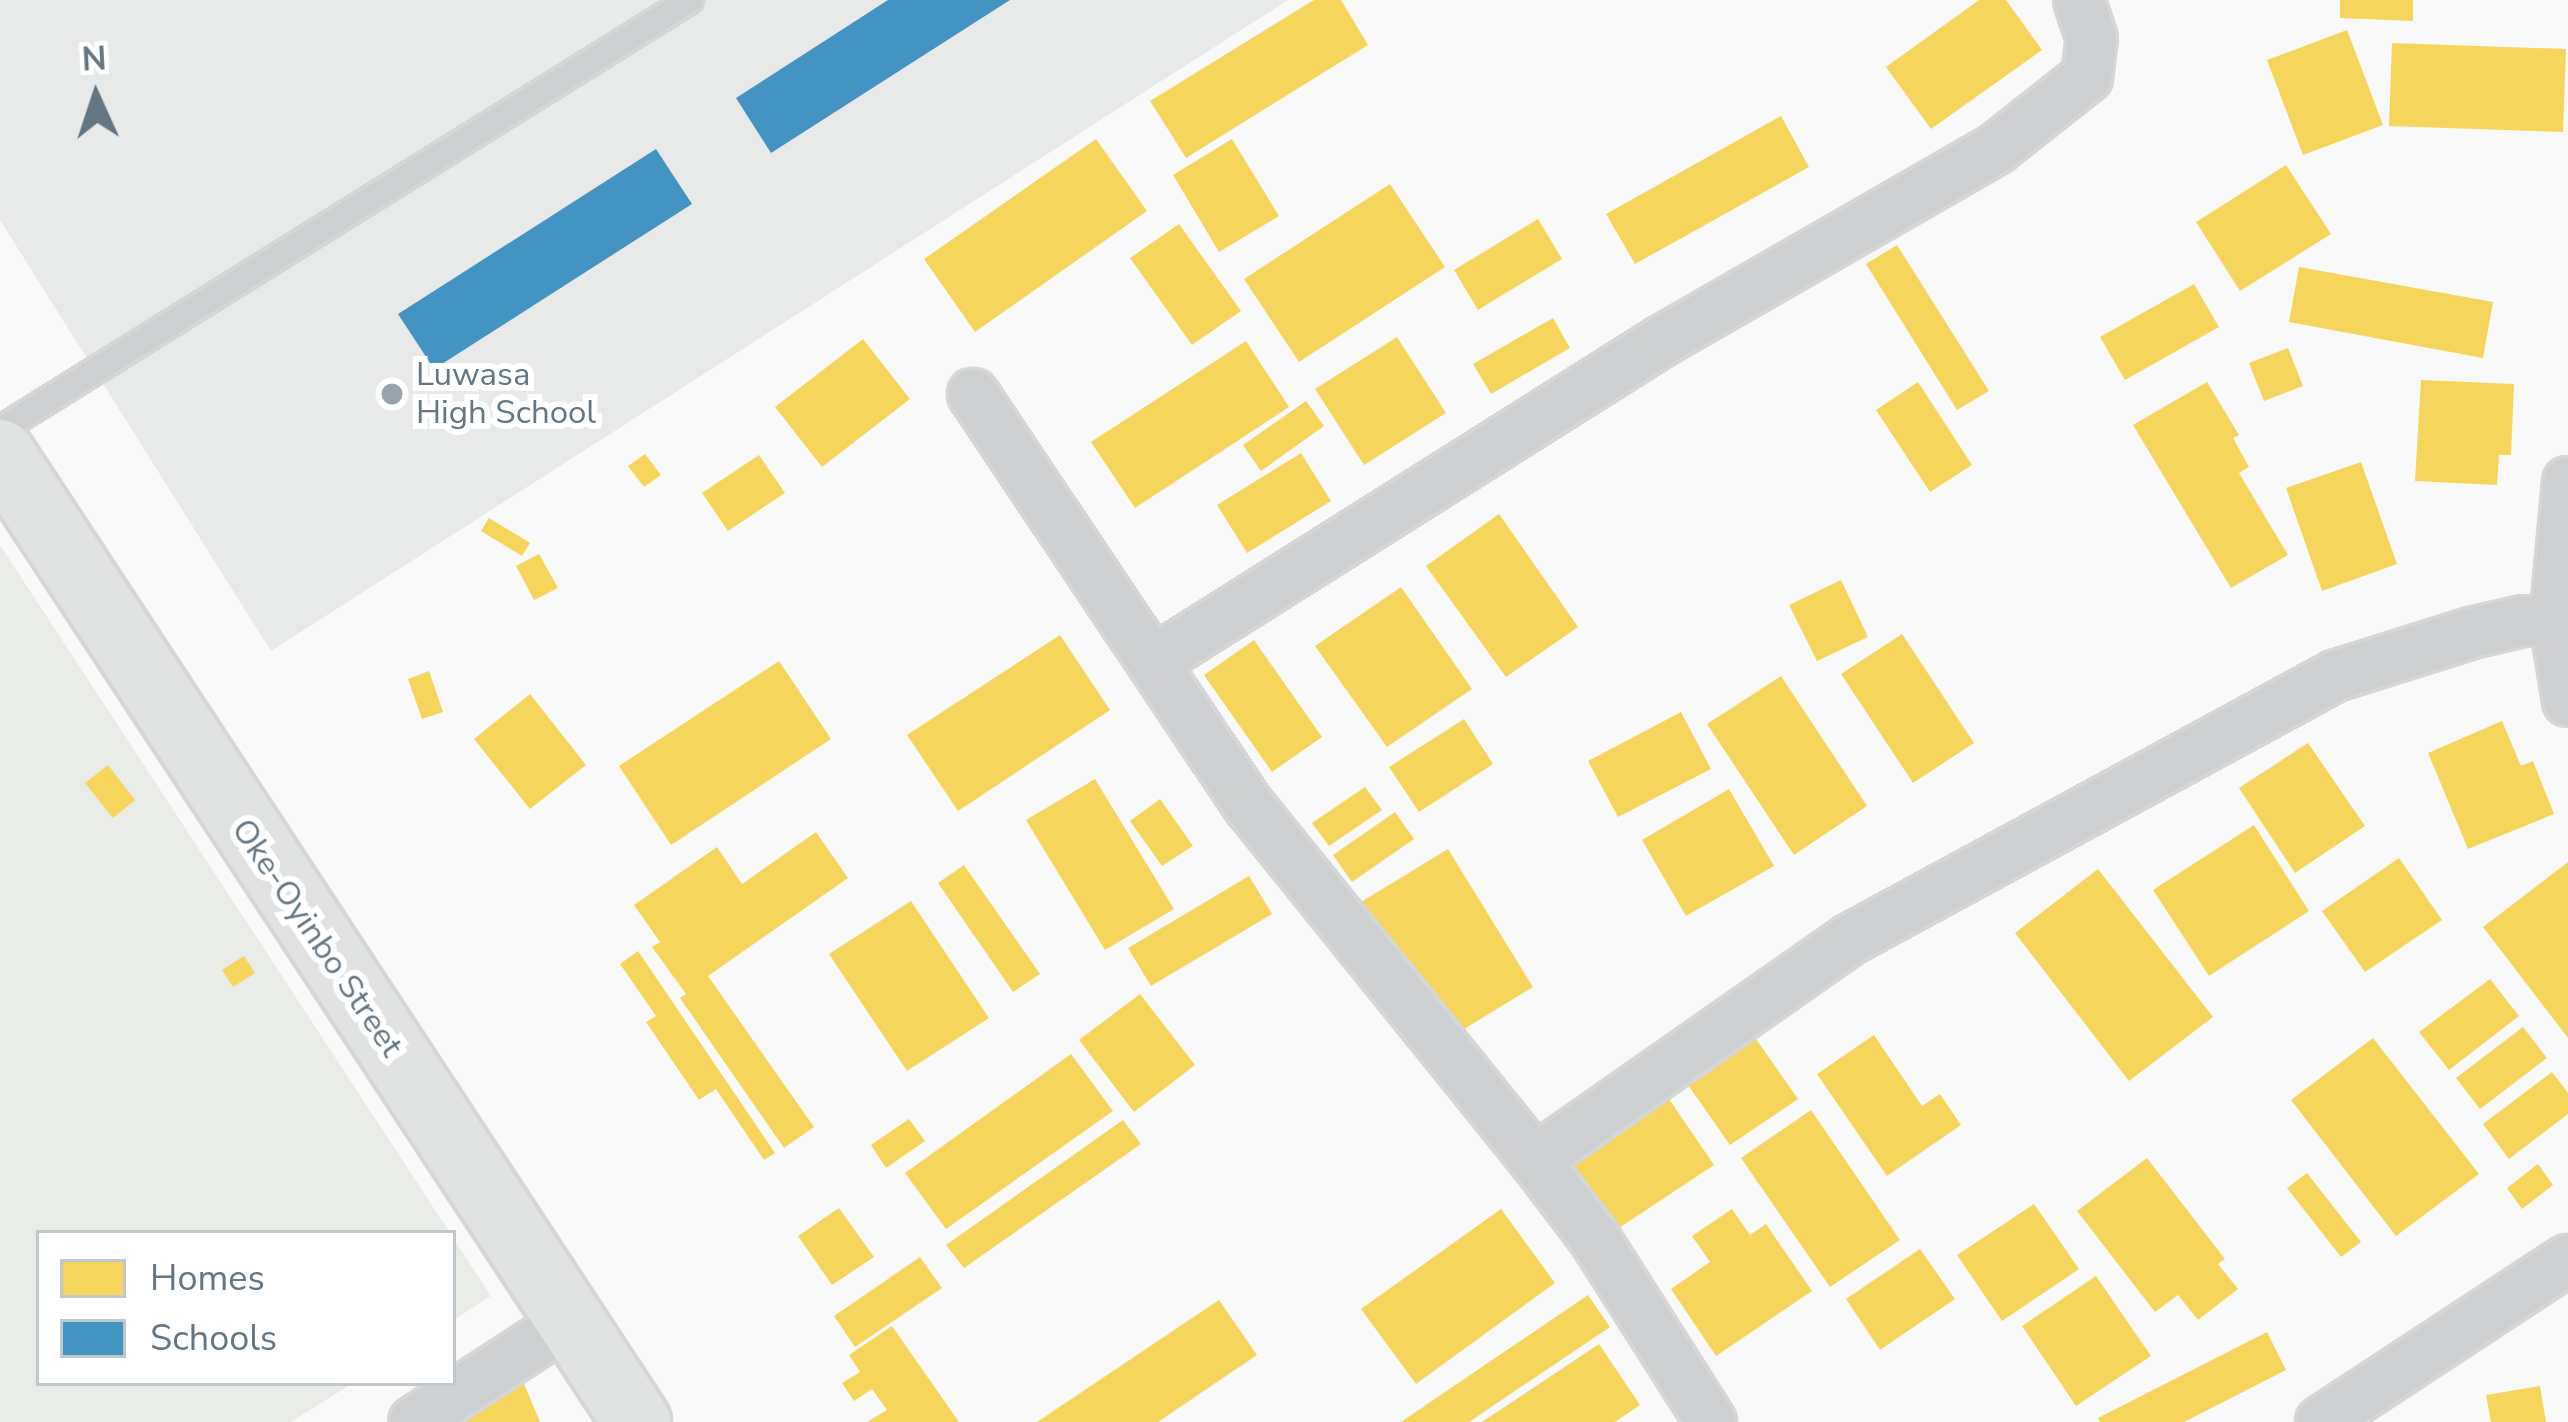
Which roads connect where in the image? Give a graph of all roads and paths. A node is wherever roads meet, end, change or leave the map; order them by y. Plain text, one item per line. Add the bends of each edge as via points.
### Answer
1 (690, 0) edge
2 (2080, 0) edge
3 (973, 394) dead end
4 (0, 430) edge
5 (0, 453) edge
6 (2567, 504) edge
7 (2555, 621) junction
8 (1153, 662) junction
9 (2568, 701) edge
10 (1535, 1160) junction
11 (2568, 1260) edge
12 (571, 1320) junction
13 (414, 1422) edge
14 (637, 1422) edge
15 (1711, 1422) edge
16 (2321, 1422) edge

1 - 4 lane
2 - 8 street via 2092,39 2087,77 1997,148 1662,341
3 - 8 street
5 - 12 main road, Oke-Oyinbo Street
6 - 7 street
7 - 9 street
7 - 10 street via 2471,633 2335,676 1849,940
8 - 10 street via 1250,807
10 - 15 street
11 - 16 street
12 - 13 street
12 - 14 main road, Oke-Oyinbo Street

